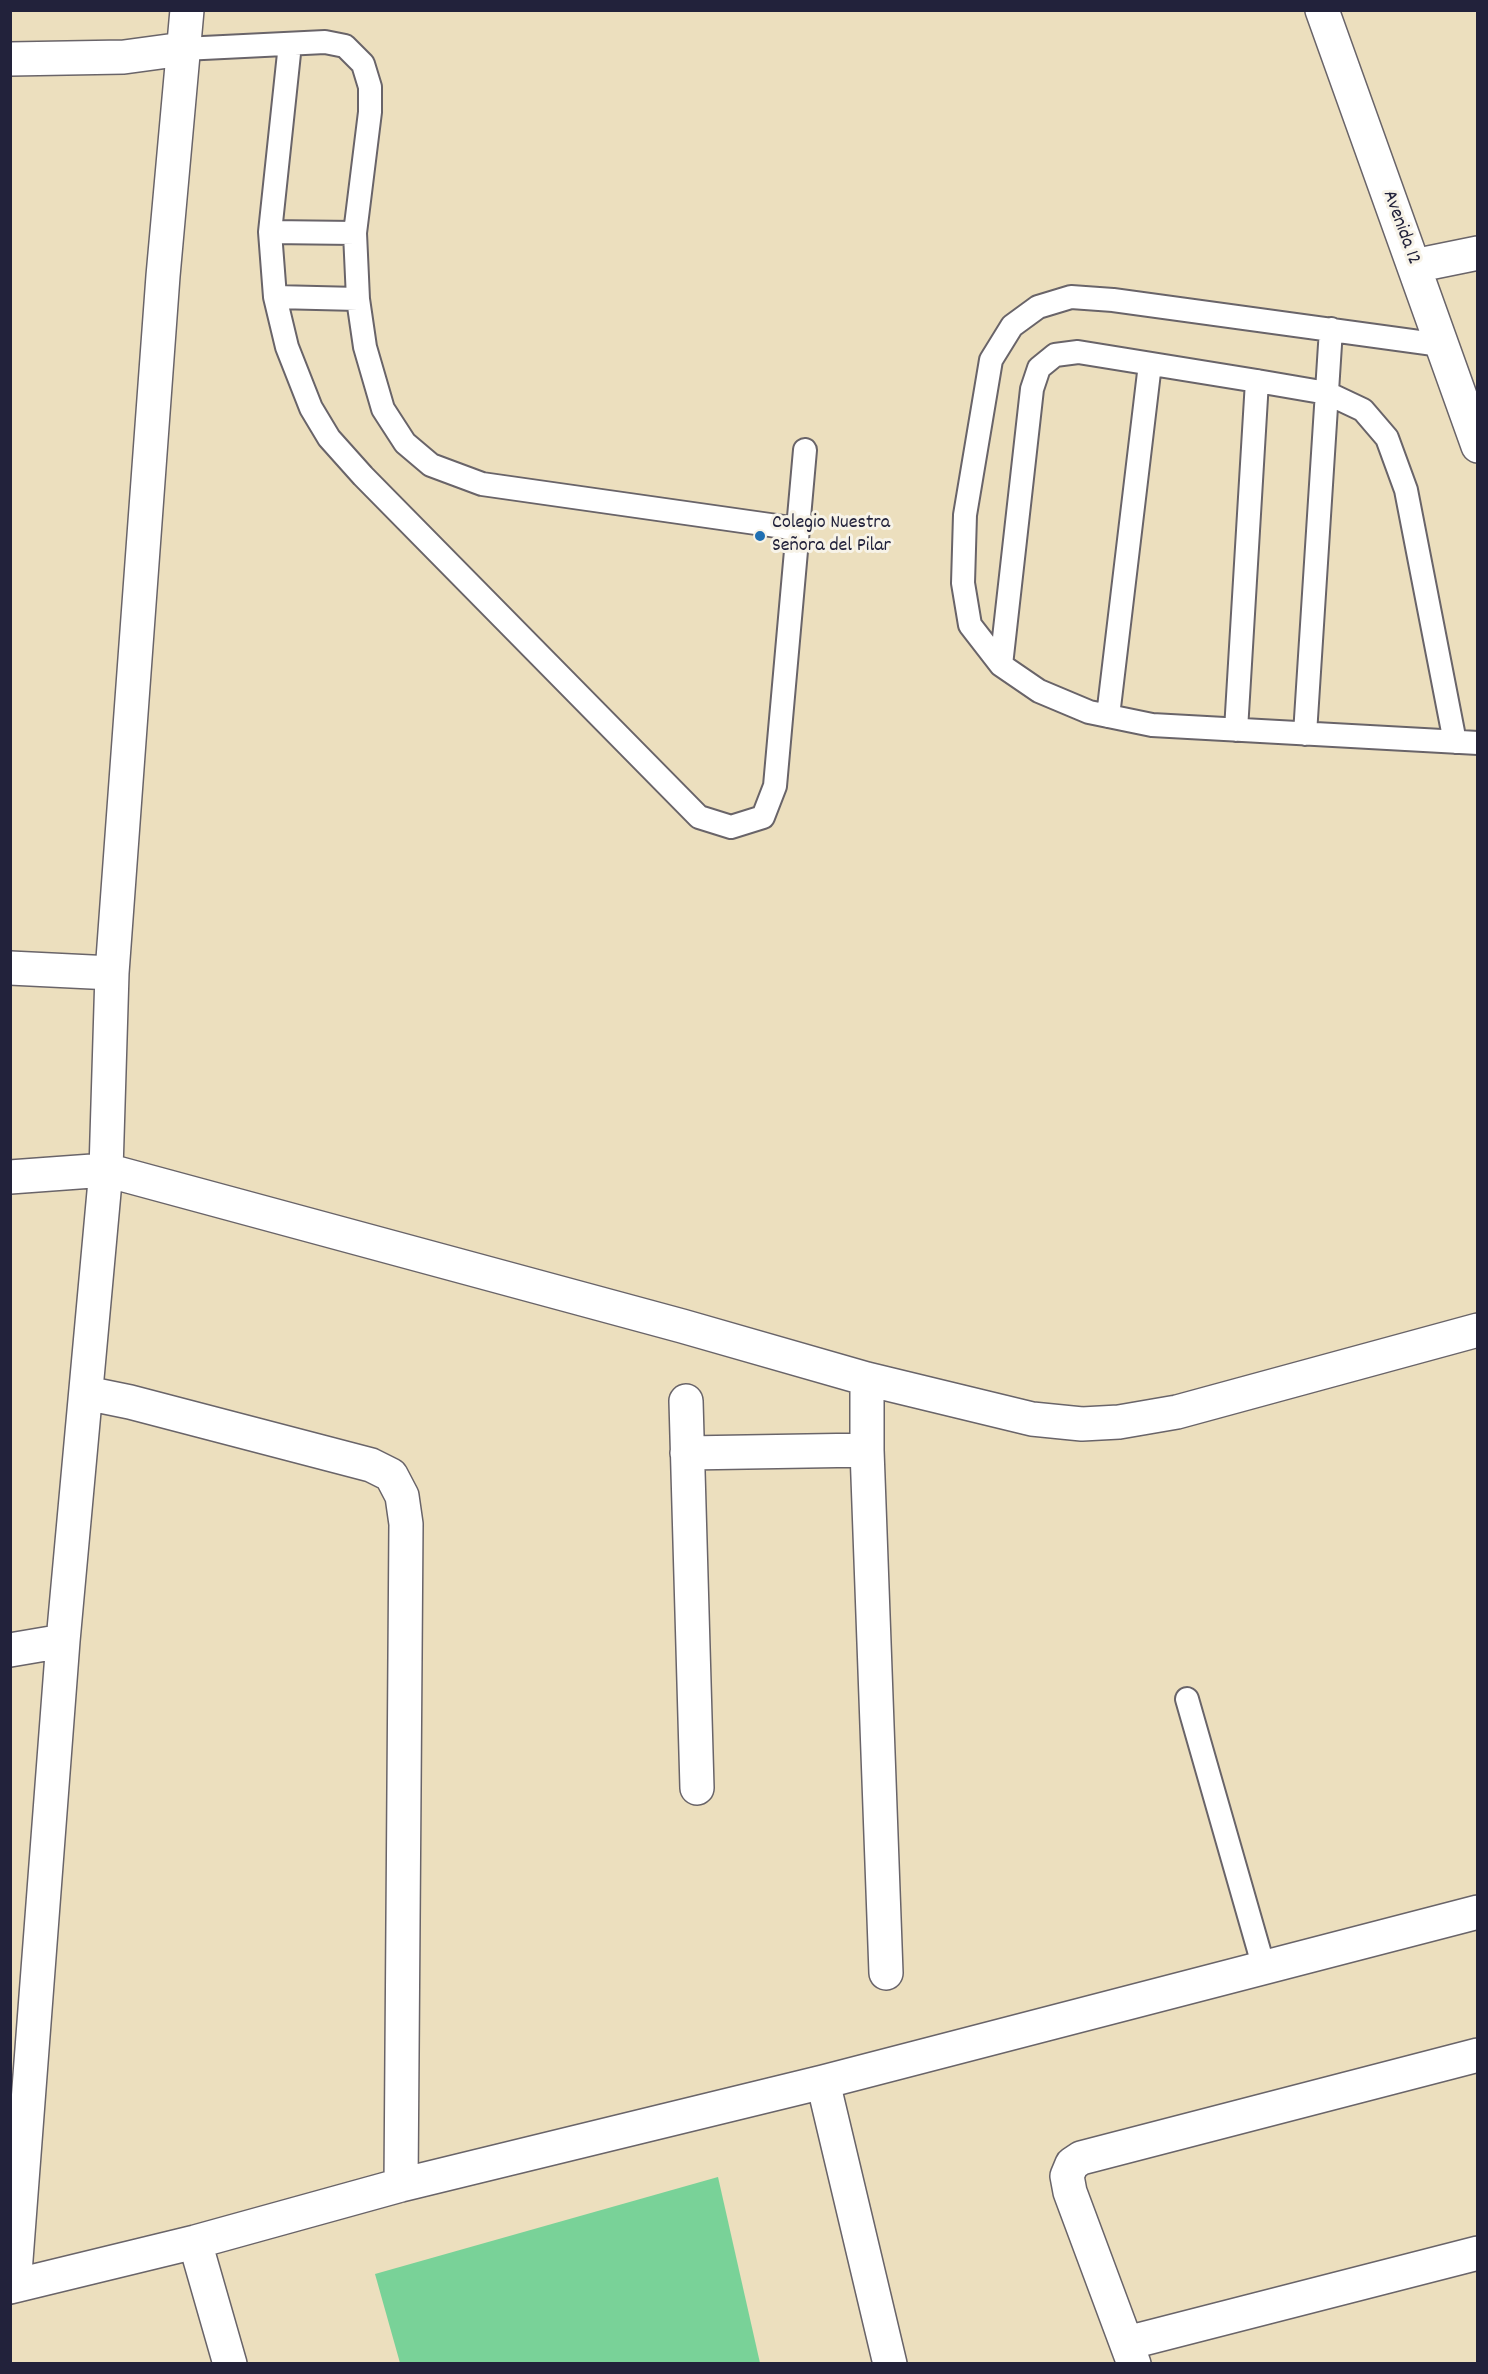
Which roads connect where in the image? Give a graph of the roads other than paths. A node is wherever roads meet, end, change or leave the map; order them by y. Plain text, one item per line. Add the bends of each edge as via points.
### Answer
1 (187, 10) edge
2 (1322, 10) edge
3 (290, 44) junction
4 (183, 49) junction
5 (10, 59) edge
6 (270, 232) junction
7 (355, 233) junction
8 (1478, 253) edge
9 (1414, 266) junction
10 (275, 297) junction
11 (358, 299) junction
12 (1330, 330) junction
13 (1441, 345) junction
14 (1150, 364) junction
15 (1257, 381) junction
16 (1327, 393) junction
17 (1478, 446) edge
18 (805, 450) dead end
19 (798, 529) junction
20 (1001, 665) junction
21 (1108, 716) junction
22 (1236, 730) junction
23 (1305, 734) junction
24 (1455, 742) junction
25 (1478, 743) edge
26 (10, 968) edge
27 (112, 973) junction
28 (106, 1170) junction
29 (10, 1178) edge
30 (1478, 1330) edge
31 (867, 1379) junction
32 (86, 1393) junction
33 (686, 1401) dead end
34 (867, 1450) junction
35 (687, 1453) junction
36 (63, 1641) junction
37 (10, 1650) edge
38 (1187, 1700) dead end
39 (697, 1788) dead end
40 (1478, 1911) edge
41 (1264, 1968) junction
42 (886, 1973) dead end
43 (1478, 2055) edge
44 (823, 2082) junction
45 (401, 2185) junction
46 (195, 2242) junction
47 (1478, 2253) edge
48 (12, 2286) edge
49 (1130, 2353) edge
50 (230, 2364) edge
51 (890, 2364) edge

1 - 4 street
2 - 9 street, Avenida 12
3 - 4 lane
3 - 6 lane
3 - 7 lane via 325,42 345,46 363,64 370,87 370,112
4 - 5 street via 124,57
4 - 27 street
6 - 7 lane
6 - 10 lane
7 - 11 lane
8 - 9 street
9 - 13 street, Avenida 12
10 - 11 lane
10 - 19 lane via 286,347 311,408 329,438 699,817 731,827 763,817 775,786
11 - 19 lane via 365,346 383,409 405,443 431,465 482,484
12 - 13 lane
12 - 16 lane
12 - 20 lane via 1071,297 1038,307 1012,326 992,360 965,515 963,583 970,626
13 - 17 street, Avenida 12
14 - 15 lane
14 - 20 lane via 1078,352 1055,355 1039,368 1032,389
14 - 21 lane
15 - 16 lane
15 - 22 lane
16 - 23 lane
16 - 24 lane via 1363,410 1387,438 1406,489
18 - 19 lane
20 - 21 lane via 1039,691
21 - 22 lane via 1152,725
22 - 23 lane
23 - 24 lane
24 - 25 lane
26 - 27 street
27 - 28 street
28 - 29 street
28 - 31 street
28 - 32 street
30 - 31 street via 1177,1412 1119,1422 1082,1424 1032,1419
31 - 34 street
32 - 36 street
32 - 45 street via 371,1465 391,1475 402,1496 406,1524
33 - 35 street
34 - 35 street
34 - 42 street
35 - 39 street
36 - 37 street
36 - 48 street
38 - 41 lane
40 - 41 street
41 - 44 street
43 - 49 street via 1081,2158 1072,2164 1067,2176 1070,2192
44 - 45 street
44 - 51 street
45 - 46 street
46 - 48 street
46 - 50 street
47 - 49 street

